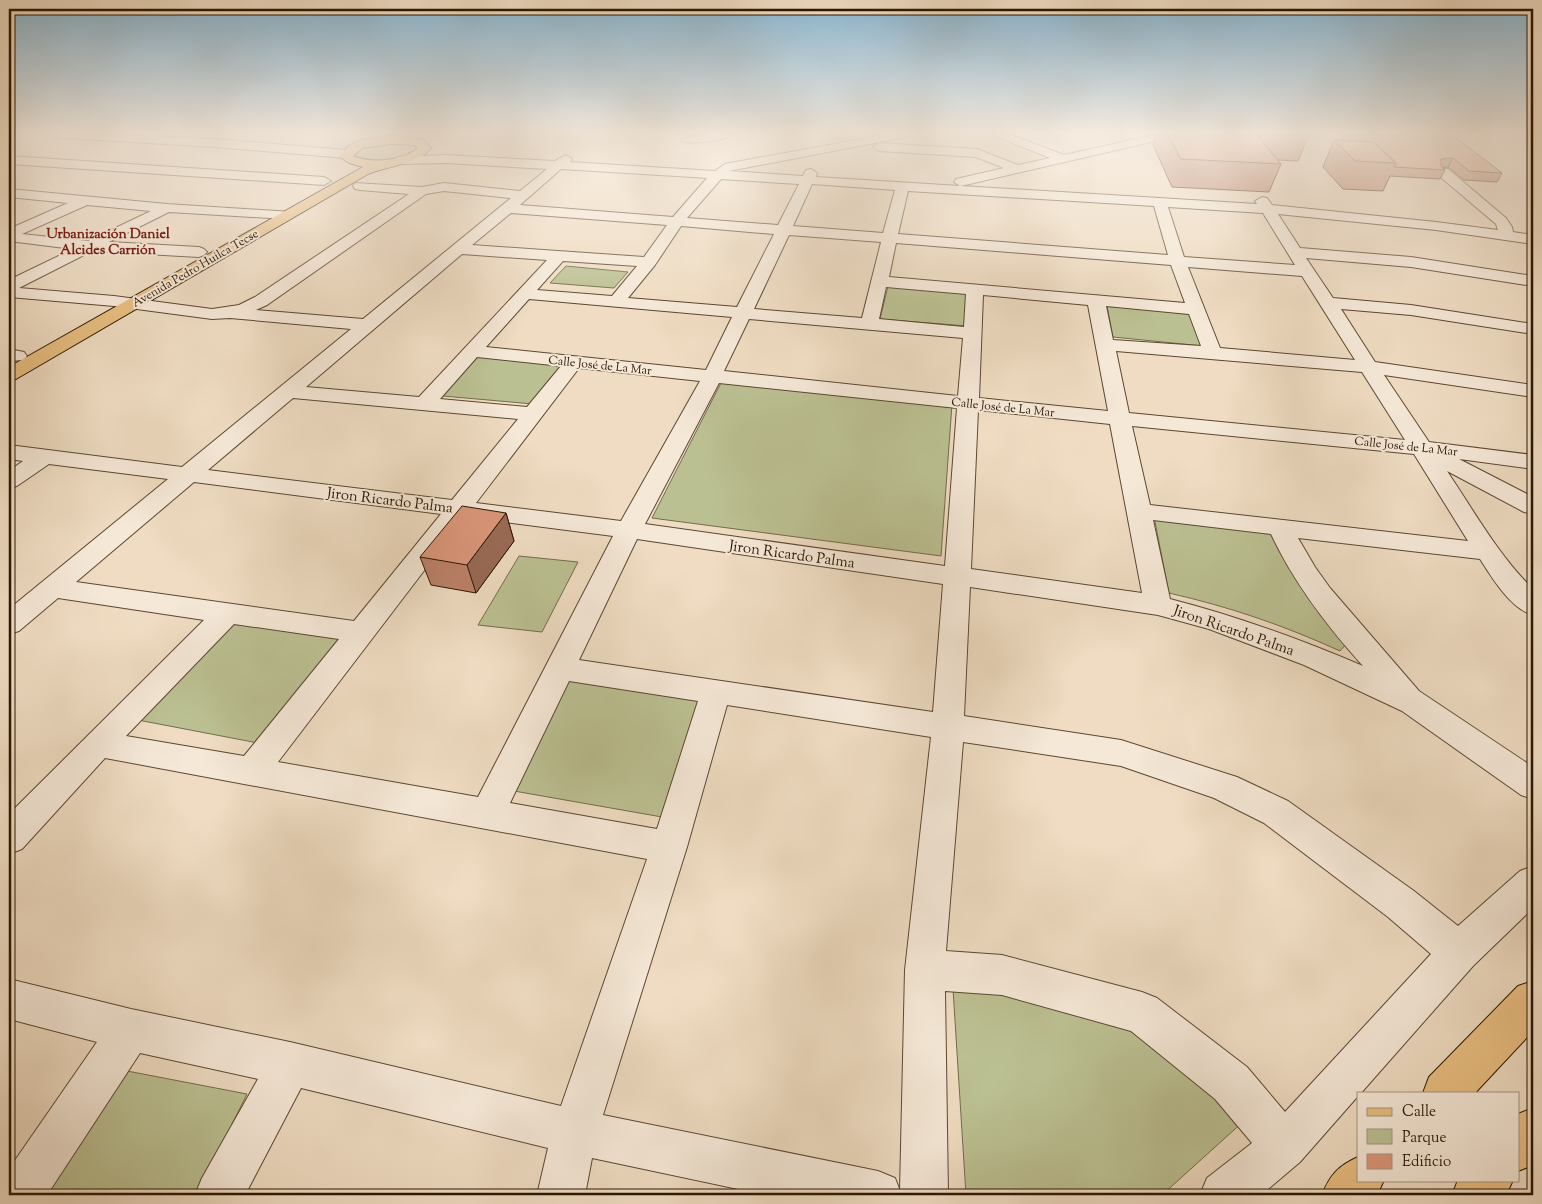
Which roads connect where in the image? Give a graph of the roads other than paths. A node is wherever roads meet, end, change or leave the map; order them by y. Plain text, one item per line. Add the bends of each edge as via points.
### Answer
1 (106, 190) edge
2 (308, 190) edge
3 (330, 190) edge
4 (412, 190) edge
5 (426, 190) edge
6 (475, 190) edge
7 (528, 190) edge
8 (703, 190) edge
9 (803, 190) edge
10 (871, 190) edge
11 (1068, 190) edge
12 (1466, 190) edge
13 (422, 191) junction
14 (9, 193) edge
15 (522, 195) junction
16 (903, 197) junction
17 (86, 199) junction
18 (1264, 205) junction
19 (167, 208) junction
20 (506, 208) junction
21 (268, 213) junction
22 (1160, 214) junction
23 (287, 215) junction
24 (676, 221) junction
25 (784, 229) junction
26 (1506, 231) junction
27 (1533, 231) edge
28 (9, 235) edge
29 (891, 238) junction
30 (1533, 239) edge
31 (90, 246) junction
32 (458, 249) junction
33 (199, 252) junction
34 (1294, 252) junction
35 (559, 256) junction
36 (649, 262) junction
37 (1178, 262) junction
38 (1305, 271) junction
39 (1533, 280) edge
40 (879, 281) junction
41 (9, 286) edge
42 (975, 290) junction
43 (9, 292) edge
44 (525, 294) junction
45 (1096, 300) junction
46 (114, 301) junction
47 (616, 302) junction
48 (134, 303) junction
49 (1327, 303) junction
50 (1197, 309) junction
51 (742, 313) junction
52 (228, 314) junction
53 (869, 324) junction
54 (368, 325) junction
55 (1533, 329) edge
56 (972, 333) junction
57 (1106, 345) junction
58 (473, 350) junction
59 (1213, 353) junction
60 (11, 357) edge
61 (574, 362) junction
62 (1369, 368) junction
63 (9, 375) edge
64 (712, 377) junction
65 (288, 391) junction
66 (1533, 391) edge
67 (968, 403) junction
68 (424, 404) junction
69 (533, 414) junction
70 (1120, 418) junction
71 (1421, 448) junction
72 (9, 452) edge
73 (46, 456) junction
74 (1533, 462) edge
75 (188, 476) junction
76 (9, 481) edge
77 (1533, 507) edge
78 (458, 508) junction
79 (1139, 511) junction
80 (1280, 527) junction
81 (629, 530) junction
82 (1488, 552) junction
83 (957, 577) junction
84 (52, 588) junction
85 (1158, 605) junction
86 (1533, 605) edge
87 (228, 613) junction
88 (9, 624) edge
89 (361, 632) junction
90 (560, 668) junction
91 (716, 692) junction
92 (1413, 702) junction
93 (948, 726) junction
94 (98, 744) junction
95 (251, 772) junction
96 (1533, 785) edge
97 (487, 814) junction
98 (9, 838) edge
99 (669, 847) junction
100 (1533, 883) edge
101 (1459, 952) junction
102 (925, 970) junction
103 (9, 999) edge
104 (1533, 1001) edge
105 (130, 1030) junction
106 (290, 1064) junction
107 (1446, 1092) edge
108 (1533, 1131) edge
109 (575, 1132) junction
110 (1284, 1146) junction
111 (1520, 1146) edge
112 (1358, 1182) edge
113 (1488, 1182) edge
114 (19, 1195) edge
115 (219, 1195) edge
116 (561, 1195) edge
117 (878, 1195) edge
118 (924, 1195) edge
119 (1224, 1195) edge
120 (1346, 1195) edge
121 (1476, 1195) edge

1 - 17 street
2 - 21 main road, Avenida Pedro Huilca Tecse
3 - 23 main road, Avenida Pedro Huilca Tecse
4 - 13 street
5 - 13 street
6 - 15 street
7 - 15 street
8 - 24 street
9 - 25 street
10 - 16 street
11 - 18 street
12 - 26 street
13 - 52 street via 261,301
14 - 17 street
15 - 20 street
16 - 22 street
16 - 29 street
17 - 19 street
17 - 28 street
18 - 22 street
18 - 26 street
18 - 34 street
19 - 21 street
19 - 31 street
20 - 24 street
20 - 32 street
21 - 23 street
21 - 33 main road, Avenida Pedro Huilca Tecse
22 - 37 street
23 - 48 main road, Avenida Pedro Huilca Tecse
24 - 25 street
24 - 36 street
25 - 29 street
25 - 51 street
26 - 27 street
26 - 30 street
28 - 31 street
29 - 37 street
29 - 40 street
31 - 33 street
31 - 41 street
32 - 35 street
32 - 54 street
33 - 46 main road, Avenida Pedro Huilca Tecse
34 - 38 street
34 - 39 street via 1411,262
35 - 36 street
35 - 44 street
36 - 47 street
37 - 38 street
37 - 50 street
38 - 49 street
40 - 42 street
40 - 53 street
42 - 45 street
42 - 56 street
43 - 46 street
44 - 47 street
44 - 58 street
45 - 50 street
45 - 57 street
46 - 48 street
46 - 60 main road, Avenida Pedro Huilca Tecse
47 - 51 street
48 - 52 street
48 - 63 main road, Avenida Pedro Huilca Tecse
49 - 55 street via 1411,310
49 - 62 street
50 - 59 street
51 - 53 street
51 - 64 street
52 - 54 street
53 - 56 street
54 - 65 street
56 - 67 street
57 - 59 street
57 - 70 street
58 - 61 street, Calle José de La Mar
58 - 68 street
59 - 62 street
61 - 64 street, Calle José de La Mar
61 - 69 street
62 - 66 street via 1479,380
62 - 71 street
64 - 67 street, Calle José de La Mar
64 - 81 street
65 - 68 street
65 - 75 street
67 - 70 street, Calle José de La Mar
67 - 83 street
68 - 69 street
69 - 78 street
70 - 71 street, Calle José de La Mar
70 - 79 street
71 - 74 street, Calle José de La Mar
71 - 77 street
71 - 82 street
72 - 73 street, Jiron Ricardo Palma
73 - 75 street, Jiron Ricardo Palma
73 - 76 street
75 - 78 street, Jiron Ricardo Palma
75 - 84 street
78 - 81 street, Jiron Ricardo Palma
78 - 89 street
79 - 80 street
79 - 85 street
80 - 82 street
80 - 92 street via 1291,552 1329,608
81 - 83 street, Jiron Ricardo Palma
81 - 90 street
82 - 86 street via 1507,579
83 - 85 street, Jiron Ricardo Palma
83 - 93 street
84 - 87 street
84 - 88 street
85 - 92 street, Jiron Ricardo Palma via 1217,621 1306,654
87 - 89 street
87 - 94 street
89 - 95 street
90 - 91 street
90 - 97 street
91 - 93 street
91 - 99 street
92 - 96 street, Jiron Ricardo Palma
93 - 101 street via 1120,753 1225,787 1276,812 1401,904
93 - 102 street
94 - 95 street
94 - 98 street
95 - 97 street
97 - 99 street
99 - 109 street
100 - 101 street
101 - 110 street
102 - 110 street via 1002,975 1142,1013 1231,1084
102 - 118 street
103 - 105 street
104 - 107 main road
105 - 106 street
105 - 114 street
106 - 109 street
106 - 115 street
108 - 111 main road
109 - 116 street
109 - 117 street
110 - 119 street
112 - 120 main road
113 - 121 main road

